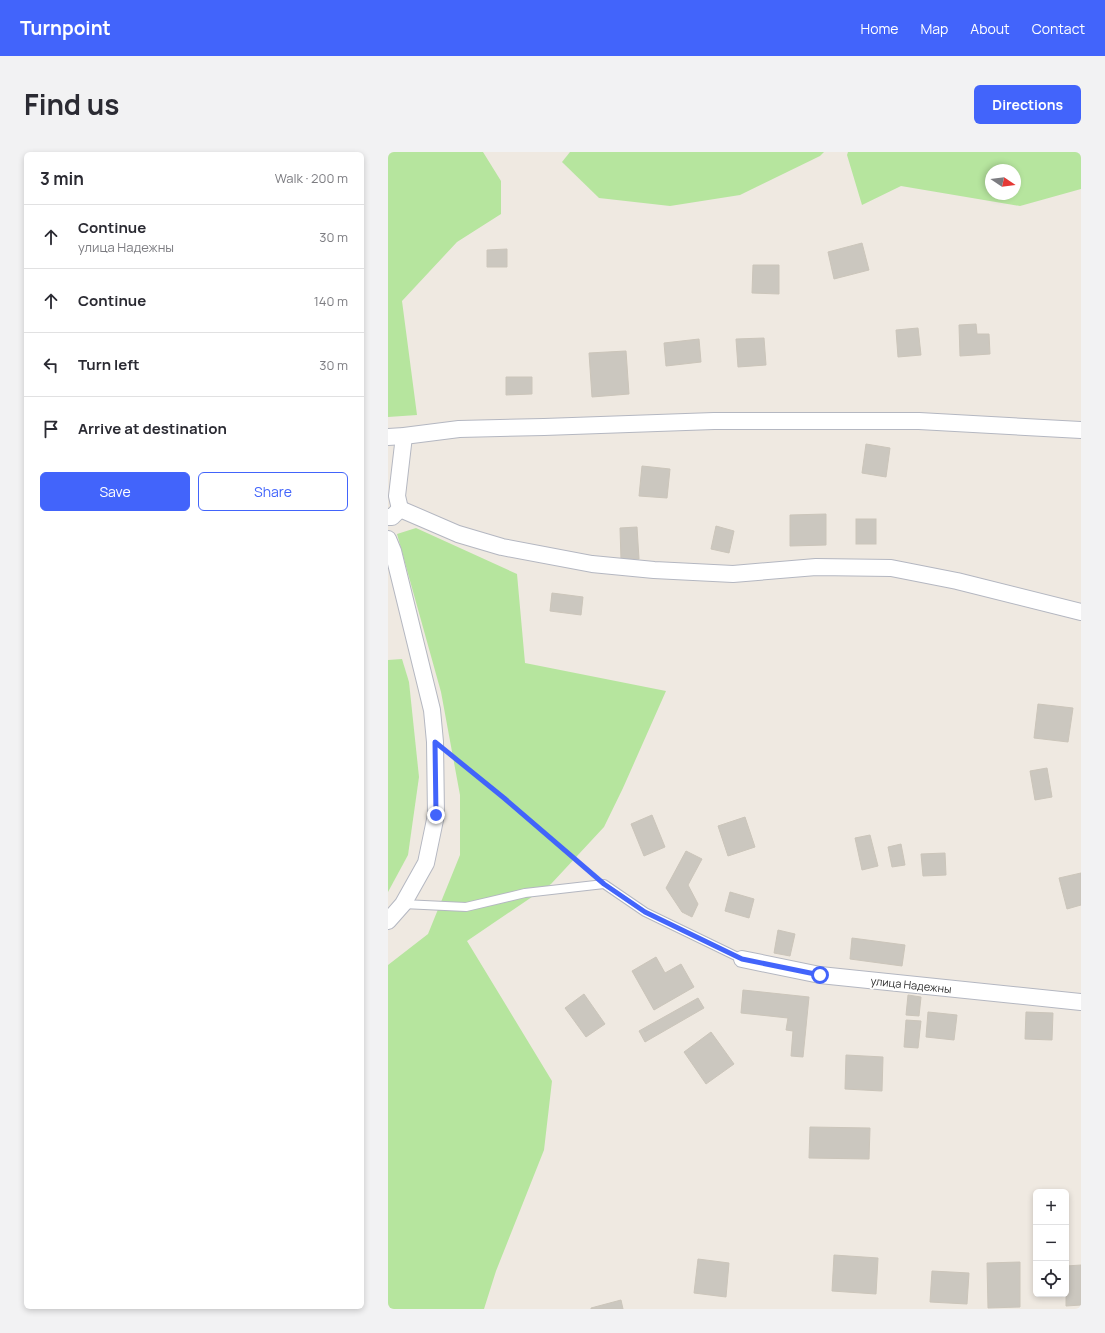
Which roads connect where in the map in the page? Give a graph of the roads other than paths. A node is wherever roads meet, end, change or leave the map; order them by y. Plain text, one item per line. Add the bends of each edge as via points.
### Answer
1 (1081, 430) edge
2 (396, 437) edge
3 (394, 513) edge
4 (388, 539) edge
5 (1081, 612) edge
6 (403, 904) junction
7 (388, 921) edge
8 (742, 959) joint
9 (1081, 1002) edge

1 - 2 street via 919,422 714,421 458,429
2 - 3 street
3 - 5 street via 502,547 592,564 733,574 816,567 891,568 957,581
4 - 6 street via 432,710 435,742 436,815 426,863
6 - 7 street
6 - 8 lane via 466,907 525,892 604,884 645,912
8 - 9 street, улица Надежны via 820,975

